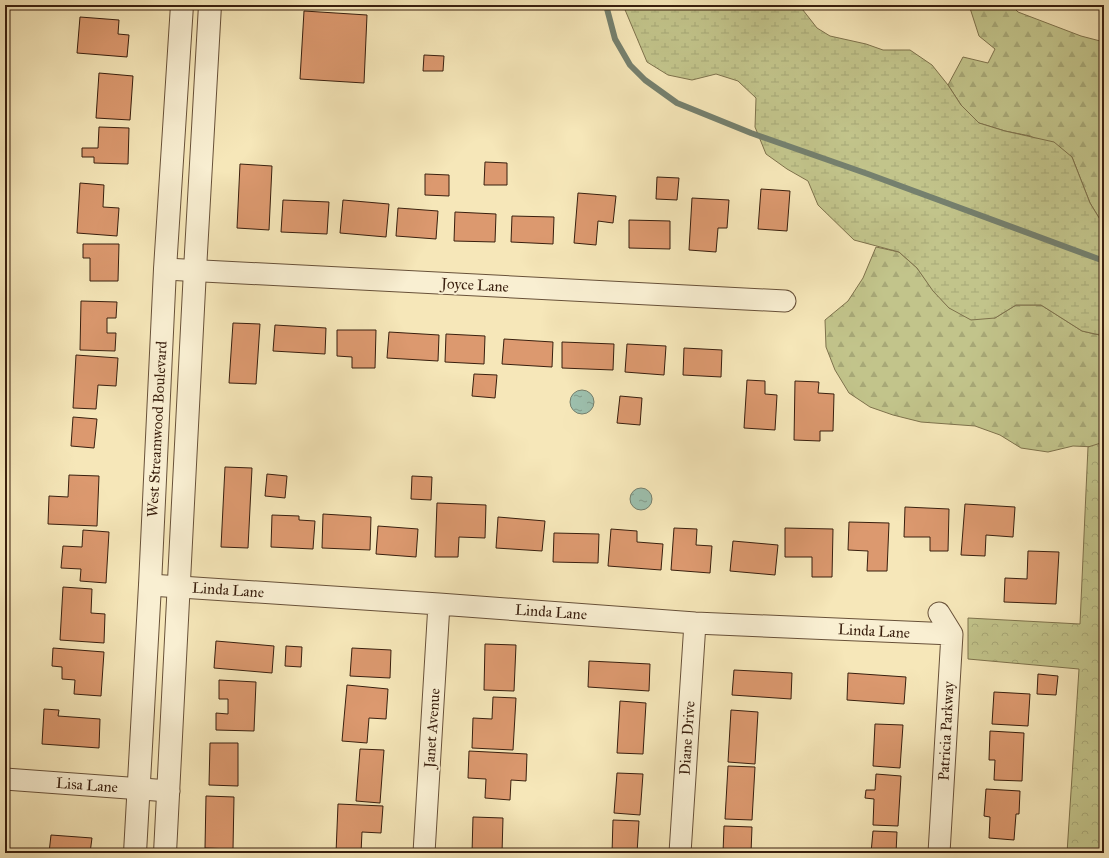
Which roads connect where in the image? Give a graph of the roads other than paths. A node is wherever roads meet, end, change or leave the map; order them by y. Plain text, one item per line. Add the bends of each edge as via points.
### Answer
1 (182, 5) edge
2 (210, 5) edge
3 (165, 269) junction
4 (195, 270) junction
5 (785, 301) dead end
6 (150, 585) junction
7 (179, 587) junction
8 (439, 604) junction
9 (940, 613) dead end
10 (695, 623) junction
11 (952, 634) junction
12 (5, 779) edge
13 (138, 789) junction
14 (169, 791) junction
15 (135, 853) edge
16 (165, 853) edge
17 (424, 853) edge
18 (680, 853) edge
19 (939, 853) edge

1 - 3 street, West Streamwood Boulevard
2 - 4 street, West Streamwood Boulevard
3 - 4 street, Joyce Lane
3 - 6 street, West Streamwood Boulevard
4 - 5 street, Joyce Lane
4 - 7 street, West Streamwood Boulevard
6 - 7 street, Linda Lane
6 - 13 street, West Streamwood Boulevard
7 - 8 street, Linda Lane
7 - 14 street, West Streamwood Boulevard
8 - 10 street, Linda Lane
8 - 17 street, Janet Avenue
9 - 11 street
10 - 11 street, Linda Lane
10 - 18 street, Diane Drive
11 - 19 street, Patricia Parkway
12 - 13 street, Lisa Lane
13 - 14 street, Lisa Lane
13 - 15 street, West Streamwood Boulevard
14 - 16 street, West Streamwood Boulevard

